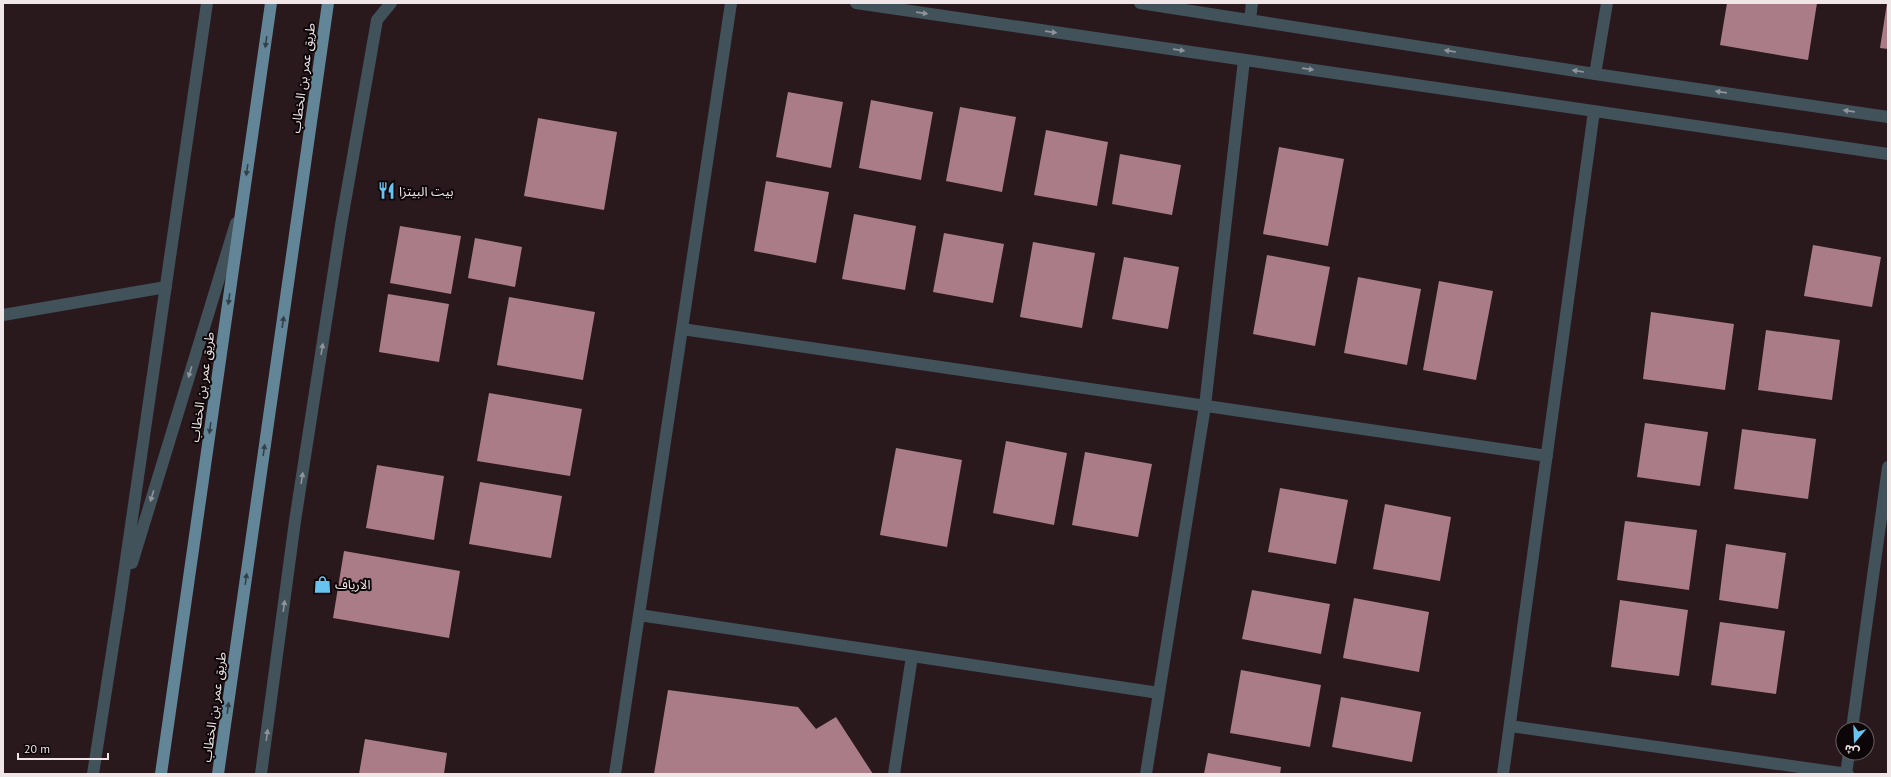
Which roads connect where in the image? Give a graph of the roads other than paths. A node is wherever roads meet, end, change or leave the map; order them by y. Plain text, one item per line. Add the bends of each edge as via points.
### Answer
1 (207, 3) edge
2 (271, 3) edge
3 (328, 3) edge
4 (391, 3) edge
5 (731, 3) edge
6 (856, 3) edge
7 (1140, 3) edge
8 (1252, 3) edge
9 (1607, 3) edge
10 (1250, 20) junction
11 (1244, 60) junction
12 (1595, 74) junction
13 (1594, 111) junction
14 (1888, 116) edge
15 (1888, 154) edge
16 (243, 201) junction
17 (166, 288) junction
18 (3, 315) edge
19 (682, 330) junction
20 (1205, 406) junction
21 (1546, 456) junction
22 (1888, 467) edge
23 (120, 601) junction
24 (639, 615) junction
25 (912, 656) junction
26 (1159, 693) junction
27 (1853, 721) edge
28 (1510, 726) junction
29 (1848, 761) edge
30 (93, 774) edge
31 (161, 774) edge
32 (218, 774) edge
33 (261, 774) edge
34 (615, 774) edge
35 (894, 774) edge
36 (1146, 774) edge
37 (1503, 774) edge
38 (1847, 774) edge

1 - 17 street
2 -> 16 main road, طريق عمر بن الخطاب
32 -> 3 main road, طريق عمر بن الخطاب
33 -> 4 street via 295,521 341,225 377,20
5 - 19 street
6 -> 11 street
7 - 10 street
8 - 10 street
9 - 12 street
12 -> 10 street
11 -> 13 street
11 - 20 street
14 -> 12 street
13 - 15 street
13 - 21 street
16 -> 23 street
16 -> 31 main road, طريق عمر بن الخطاب
17 - 18 street
17 - 23 street
19 - 20 street
19 - 24 street
20 - 21 street
20 - 26 street
21 - 28 street
22 - 27 street
23 - 30 street
24 - 25 street
24 - 34 street
25 - 26 street
25 - 35 street
26 - 36 street
28 - 37 street
28 - 38 street
29 - 38 street

